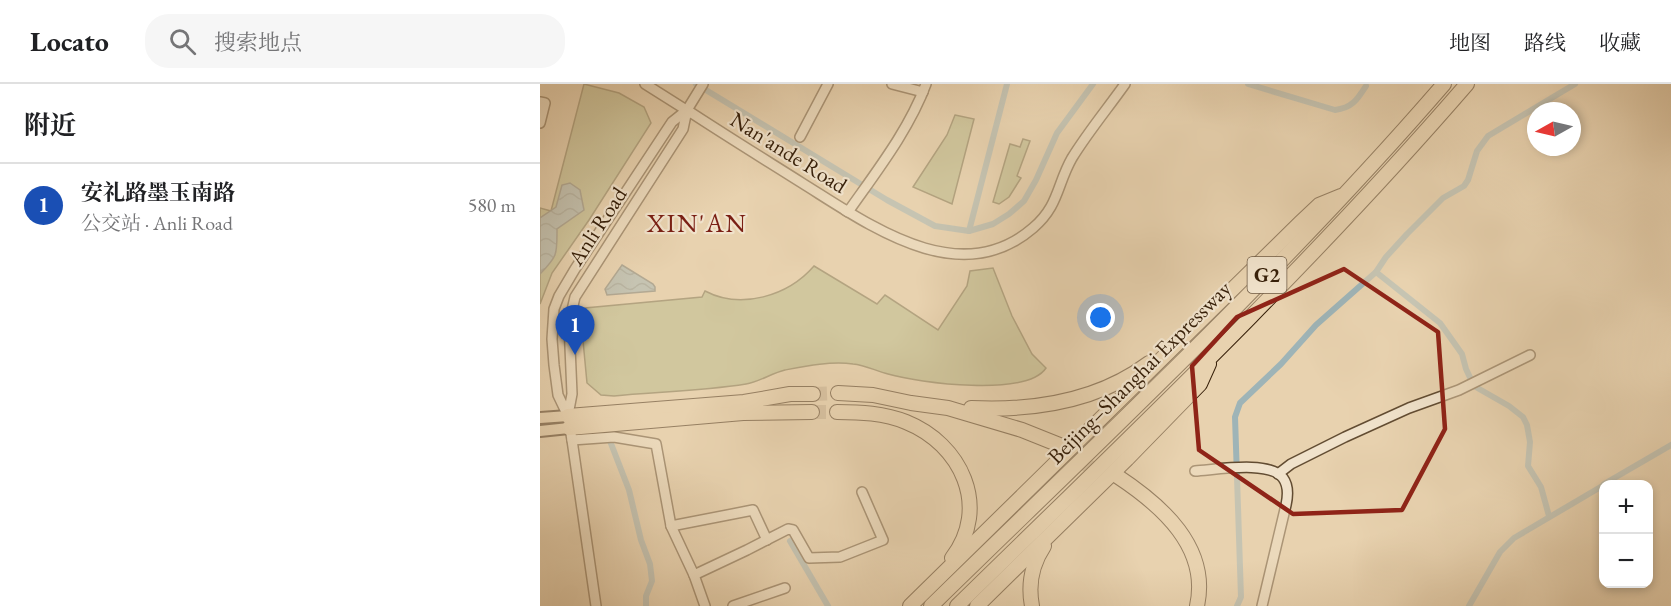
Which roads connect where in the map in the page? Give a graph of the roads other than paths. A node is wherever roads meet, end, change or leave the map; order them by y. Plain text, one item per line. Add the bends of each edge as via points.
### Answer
1 (645, 84) edge
2 (703, 84) edge
3 (828, 84) edge
4 (892, 84) edge
5 (1125, 84) edge
6 (1444, 84) edge
7 (1467, 84) edge
8 (924, 88) edge
9 (540, 102) edge
10 (687, 110) junction
11 (540, 123) edge
12 (800, 137) dead end
13 (1346, 194) junction
14 (848, 212) junction
15 (1169, 352) junction
16 (1530, 355) dead end
17 (838, 393) tunnel mouth
18 (813, 394) tunnel mouth
19 (948, 408) junction
20 (812, 412) tunnel mouth
21 (837, 412) tunnel mouth
22 (859, 412) junction
23 (1119, 412) junction
24 (540, 418) edge
25 (570, 428) junction
26 (540, 431) edge
27 (1122, 454) junction
28 (1195, 471) dead end
29 (1278, 474) junction
30 (1115, 478) tunnel mouth
31 (862, 492) dead end
32 (1068, 516) junction
33 (671, 526) junction
34 (767, 540) junction
35 (946, 571) junction
36 (1001, 573) junction
37 (694, 575) junction
38 (785, 588) dead end
39 (1196, 603) edge
40 (596, 606) edge
41 (705, 606) edge
42 (733, 606) edge
43 (910, 606) edge
44 (931, 606) edge
45 (957, 606) edge
46 (977, 606) edge
47 (1032, 606) edge
48 (1262, 606) edge

1 - 10 street, Nan'ande Road
2 - 10 street, Anli Road
3 - 12 street
4 - 8 street
5 - 14 street, Nan'ande Road via 1072,158 1058,196 1044,217 1032,229 999,248 963,255 917,247
6 - 13 highway, Beijing–Shanghai Expressway / G2
7 - 27 highway, Beijing–Shanghai Expressway / G2 via 1399,162 1212,356 1200,384
8 - 14 street via 907,122
9 - 11 street via 545,103
10 - 14 street, Nan'ande Road
10 - 25 street, Anli Road via 683,129 575,297 569,323
10 - 25 street, Anli Road via 672,122 575,269 554,309 552,339 558,395
13 - 15 highway via 1319,205
13 - 23 highway, Beijing–Shanghai Expressway / G2 via 1211,332
15 - 19 highway via 1111,386 1063,402 1012,409
15 - 23 highway
16 - 29 street via 1345,437
17 - 19 highway
18 - 25 highway via 790,394
19 - 22 highway via 1023,430 1065,450 983,423 887,408
20 - 25 highway via 742,413
21 - 22 highway
22 - 35 highway via 887,416 920,429 956,462 970,509 968,526
23 - 35 highway via 1094,426
23 - 44 highway, Beijing–Shanghai Expressway / G2 via 1105,436
24 - 25 main road
25 - 26 main road
25 - 33 street via 656,444
25 - 40 street
27 - 32 highway
27 - 36 highway, Beijing–Shanghai Expressway
28 - 29 street via 1269,469
29 - 48 street via 1286,484 1288,497
30 - 39 highway via 1162,517 1179,537 1191,561
31 - 34 street via 883,540 840,557 811,558 791,528
32 - 36 highway
32 - 47 highway via 1038,555 1032,574
33 - 34 street via 753,510
33 - 37 street
34 - 37 street
35 - 43 highway
36 - 45 highway, Beijing–Shanghai Expressway
36 - 46 highway
37 - 41 street
38 - 42 street

